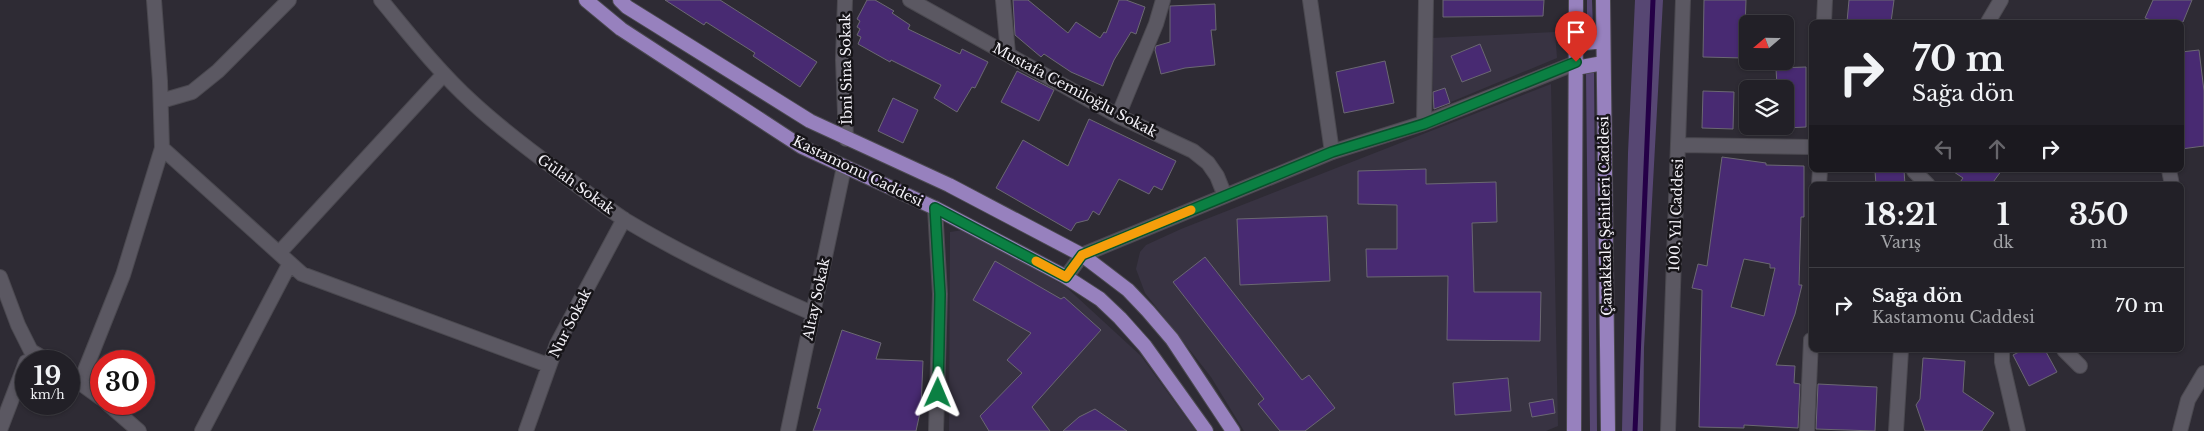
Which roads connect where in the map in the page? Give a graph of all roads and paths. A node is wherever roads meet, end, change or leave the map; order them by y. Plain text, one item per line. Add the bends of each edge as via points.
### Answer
1 (154, 0) edge
2 (289, 0) edge
3 (381, 0) edge
4 (586, 0) edge
5 (845, 0) edge
6 (910, 0) edge
7 (1003, 0) edge
8 (1163, 0) edge
9 (1310, 0) edge
10 (1426, 0) edge
11 (1576, 0) edge
12 (1603, 0) edge
13 (1683, 0) edge
14 (1825, 0) edge
15 (2001, 0) edge
16 (625, 2) edge
17 (1824, 20) edge
18 (1989, 20) edge
19 (1603, 41) junction
20 (1576, 44) junction
21 (1008, 53) junction
22 (1603, 63) junction
23 (1576, 65) junction
24 (444, 74) junction
25 (161, 101) junction
26 (1118, 116) junction
27 (1424, 124) junction
28 (846, 139) junction
29 (1678, 145) junction
30 (1809, 147) edge
31 (162, 148) junction
32 (1332, 152) junction
33 (844, 166) junction
34 (1913, 175) edge
35 (1924, 182) edge
36 (1225, 196) junction
37 (935, 208) junction
38 (624, 219) junction
39 (279, 253) junction
40 (1082, 255) junction
41 (290, 263) junction
42 (0, 277) edge
43 (1066, 277) junction
44 (812, 312) junction
45 (26, 350) edge
46 (1810, 352) edge
47 (1901, 352) edge
48 (2002, 352) edge
49 (2066, 352) edge
50 (548, 365) junction
51 (80, 366) edge
52 (2080, 366) dead end
53 (2204, 373) edge
54 (15, 391) edge
55 (121, 415) edge
56 (0, 430) edge
57 (139, 431) edge
58 (202, 431) edge
59 (526, 431) edge
60 (788, 431) edge
61 (936, 431) edge
62 (1206, 431) edge
63 (1233, 431) edge
64 (1574, 431) edge
65 (1608, 431) edge
66 (1668, 431) edge
67 (1807, 431) edge
68 (1896, 431) edge
69 (2018, 431) edge
70 (2180, 431) edge

1 - 25 street
2 - 25 street via 205,82 192,92
3 - 24 street, Gülah Sokak
4 - 33 main road, Kastamonu Caddesi via 621,29 769,125 802,146
5 - 28 street, İbni Sina Sokak
6 - 21 street, Mustafa Cemiloğlu Sokak
7 - 21 street
8 - 26 street
9 - 32 street
10 - 27 street
11 - 20 main road, Çanakkale Şehitleri Caddesi
12 - 19 main road, Çanakkale Şehitleri Caddesi
13 - 29 street, 100. Yıl Caddesi
14 - 17 street
15 - 18 street
16 - 28 main road, Kastamonu Caddesi via 810,121
19 - 20 main road
19 - 22 main road, Çanakkale Şehitleri Caddesi
20 - 23 main road, Çanakkale Şehitleri Caddesi
21 - 26 street, Mustafa Cemiloğlu Sokak
22 - 23 main road
22 - 65 main road, Çanakkale Şehitleri Caddesi
23 - 27 street
23 - 64 main road, Çanakkale Şehitleri Caddesi
24 - 38 street, Gülah Sokak via 502,129
24 - 39 street
25 - 31 street
26 - 36 street, Mustafa Cemiloğlu Sokak via 1193,151 1208,163
27 - 32 street
28 - 40 main road, Kastamonu Caddesi via 950,185
29 - 30 street
29 - 66 street, 100. Yıl Caddesi
31 - 39 street
31 - 51 street via 123,275
32 - 36 street
33 - 37 main road, Kastamonu Caddesi
33 - 44 street, Altay Sokak
34 - 35 street
36 - 40 street
37 - 43 main road, Kastamonu Caddesi
37 - 61 street via 940,294
38 - 44 street, Gülah Sokak via 752,287
38 - 50 street, Nur Sokak
39 - 41 street
40 - 43 street
40 - 63 main road, Kastamonu Caddesi via 1128,290 1148,311 1172,339
41 - 50 street via 302,274
41 - 58 street
42 - 45 street
43 - 62 main road, Kastamonu Caddesi via 1100,298 1120,318 1145,346
44 - 60 street, Altay Sokak
46 - 67 street
47 - 68 street
48 - 69 street
49 - 52 street
50 - 59 street, Nur Sokak
53 - 70 street via 2188,400
54 - 56 street
55 - 57 street

